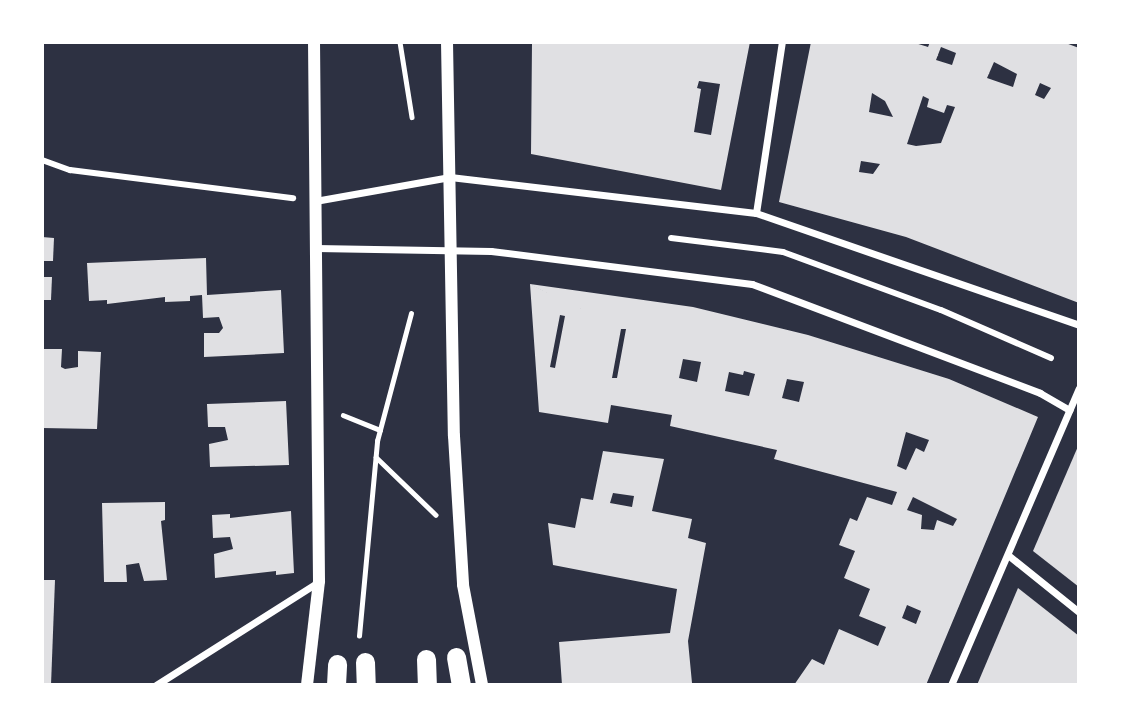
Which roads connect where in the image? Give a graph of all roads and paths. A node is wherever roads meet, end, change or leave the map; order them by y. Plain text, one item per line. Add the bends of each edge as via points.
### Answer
1 (314, 42) edge
2 (400, 42) edge
3 (447, 42) edge
4 (782, 42) edge
5 (412, 117) dead end
6 (42, 160) edge
7 (450, 177) junction
8 (293, 198) dead end
9 (315, 201) junction
10 (756, 213) junction
11 (671, 238) dead end
12 (316, 248) junction
13 (450, 248) junction
14 (411, 313) dead end
15 (1079, 325) edge
16 (1051, 358) dead end
17 (1079, 388) edge
18 (1070, 410) junction
19 (343, 415) dead end
20 (380, 430) junction
21 (376, 457) junction
22 (446, 526) dead end
23 (1008, 555) junction
24 (319, 581) junction
25 (1079, 612) edge
26 (361, 655) joint
27 (456, 657) dead end
28 (426, 659) dead end
29 (337, 664) dead end
30 (156, 685) edge
31 (307, 685) edge
32 (336, 685) edge
33 (366, 685) edge
34 (427, 685) edge
35 (461, 685) edge
36 (482, 685) edge
37 (951, 685) edge

1 - 9 street
2 - 5 path
3 - 7 street
4 - 10 street
6 - 8 street via 70,170
7 - 9 street
7 - 10 street
7 - 13 street
9 - 12 street
10 - 15 street
11 - 16 street via 783,252 941,310
12 - 13 street
12 - 24 street
13 - 18 street via 752,284 1040,393
13 - 36 street via 463,585
14 - 20 path
17 - 18 street
18 - 23 street
19 - 20 path
20 - 21 path
21 - 22 path
21 - 26 path
23 - 25 street
23 - 37 street
24 - 30 street
24 - 31 street
26 - 33 highway
27 - 35 highway
28 - 34 highway
29 - 32 highway

